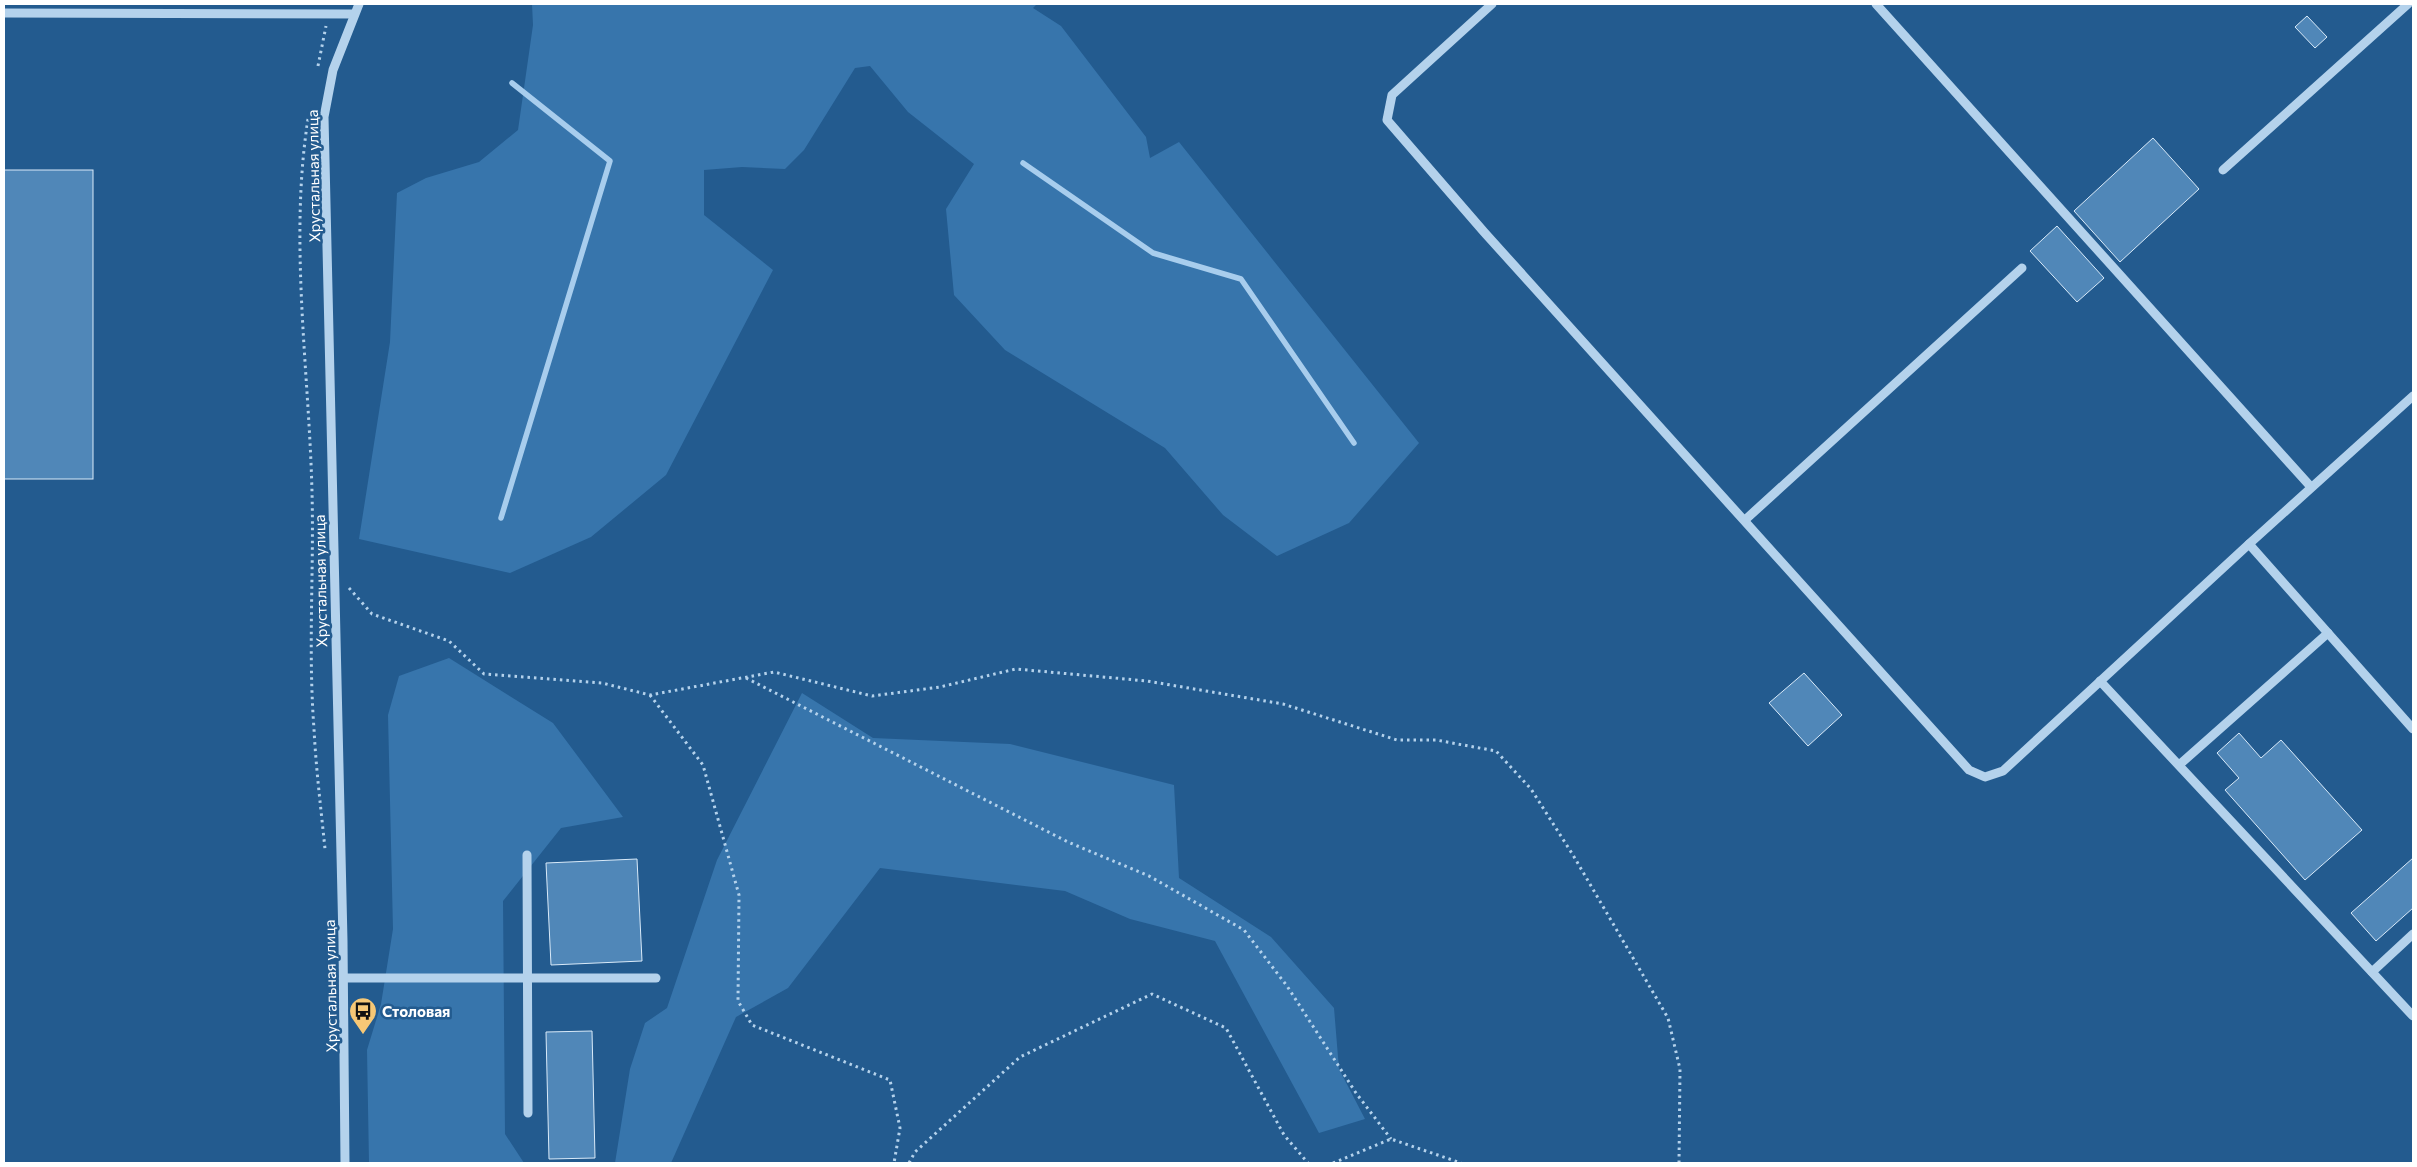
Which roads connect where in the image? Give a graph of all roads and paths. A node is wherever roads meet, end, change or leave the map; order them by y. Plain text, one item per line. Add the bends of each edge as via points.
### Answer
1 (359, 4) edge
2 (1492, 4) edge
3 (1876, 4) edge
4 (2408, 4) edge
5 (37, 8) edge
6 (4, 13) edge
7 (328, 14) junction
8 (354, 14) junction
9 (317, 71) dead end
10 (310, 112) dead end
11 (2223, 170) dead end
12 (2022, 268) dead end
13 (2413, 396) edge
14 (2312, 487) junction
15 (1745, 520) junction
16 (2248, 544) junction
17 (333, 571) junction
18 (2328, 633) junction
19 (745, 678) junction
20 (2100, 681) junction
21 (650, 695) junction
22 (2413, 729) edge
23 (2179, 765) junction
24 (325, 851) dead end
25 (527, 854) dead end
26 (2413, 934) edge
27 (2372, 972) junction
28 (527, 977) junction
29 (344, 978) junction
30 (656, 978) dead end
31 (2413, 1016) edge
32 (528, 1113) dead end
33 (1391, 1139) junction
34 (345, 1163) edge
35 (894, 1163) edge
36 (909, 1163) edge
37 (1308, 1163) edge
38 (1333, 1163) edge
39 (1461, 1163) edge
40 (1679, 1163) edge

1 - 8 street, Хрустальная улица
2 - 15 street via 1392,95 1386,120
3 - 14 street
4 - 11 street
5 - 6 street
5 - 7 street
7 - 8 street
7 - 9 path
8 - 17 street, Хрустальная улица via 331,76 324,118
10 - 24 path via 303,150 301,234 312,491 314,728
12 - 15 street
13 - 14 street
14 - 16 street
15 - 20 street via 1969,770 1985,776 2003,771
16 - 18 street
16 - 20 street
17 - 21 path via 372,614 449,641 484,674 602,683
17 - 29 street, Хрустальная улица
18 - 22 street
18 - 23 street
19 - 21 path
19 - 33 path via 1068,842 1149,876 1244,930 1287,986 1356,1093
19 - 40 path via 774,672 872,696 940,687 1016,670 1147,681 1283,704 1397,740 1436,740 1496,751 1531,789 1668,1018 1680,1069
20 - 23 street
21 - 35 path via 703,765 739,894 738,1001 752,1025 890,1080 900,1128
23 - 27 street
25 - 28 street
26 - 27 street
27 - 31 street
28 - 29 street
28 - 30 street
28 - 32 street
29 - 34 street, Хрустальная улица
33 - 38 path
33 - 39 path
36 - 37 path via 915,1152 1020,1057 1152,994 1226,1028 1284,1135

